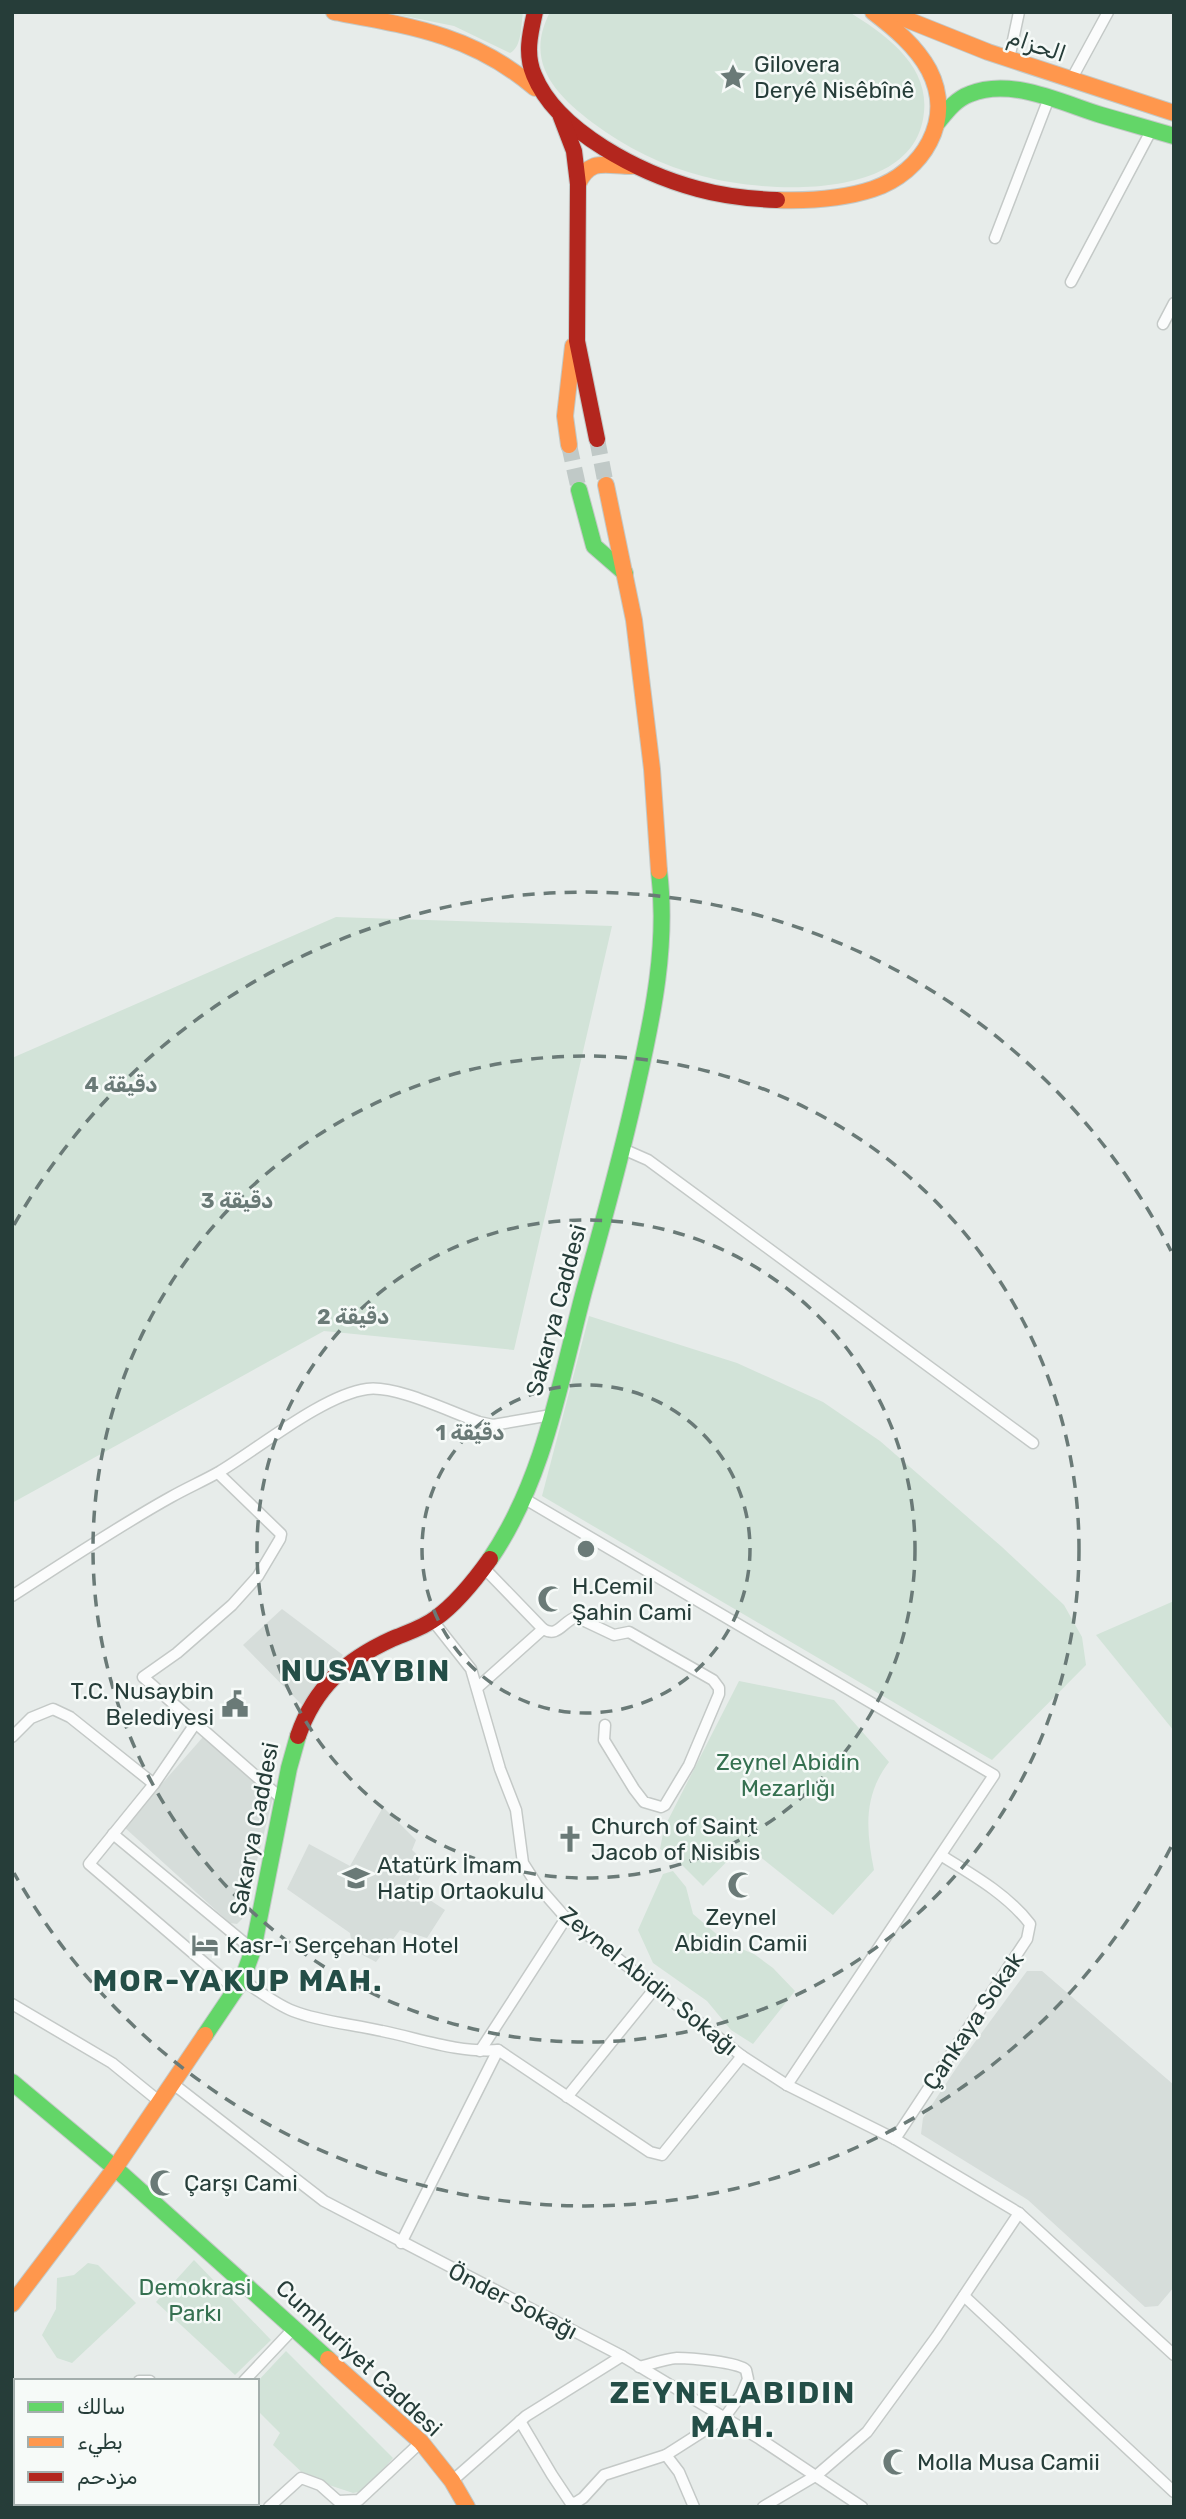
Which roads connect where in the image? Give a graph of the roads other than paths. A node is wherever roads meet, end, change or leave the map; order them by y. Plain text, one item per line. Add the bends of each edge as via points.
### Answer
1 (334, 12) edge
2 (535, 12) edge
3 (873, 12) edge
4 (888, 12) edge
5 (1019, 12) edge
6 (1108, 12) edge
7 (918, 19) edge
8 (1009, 59) junction
9 (1071, 80) junction
10 (545, 97) junction
11 (1049, 98) junction
12 (1172, 108) edge
13 (559, 112) junction
14 (937, 124) junction
15 (1152, 129) junction
16 (1174, 136) edge
17 (640, 166) junction
18 (578, 184) junction
19 (995, 238) dead end
20 (1071, 282) dead end
21 (1174, 303) edge
22 (577, 323) junction
23 (1163, 324) dead end
24 (597, 439) tunnel mouth
25 (569, 445) tunnel mouth
26 (606, 485) tunnel mouth
27 (579, 491) tunnel mouth
28 (625, 573) junction
29 (623, 1149) junction
30 (551, 1415) junction
31 (1033, 1443) dead end
32 (218, 1473) junction
33 (525, 1499) junction
34 (484, 1568) junction
35 (12, 1595) edge
36 (433, 1621) junction
37 (543, 1629) junction
38 (477, 1688) junction
39 (195, 1724) junction
40 (605, 1725) dead end
41 (12, 1737) edge
42 (154, 1784) junction
43 (282, 1799) junction
44 (113, 1834) junction
45 (942, 1856) junction
46 (566, 1918) junction
47 (253, 1950) junction
48 (239, 1985) junction
49 (656, 1987) junction
50 (12, 2004) edge
51 (498, 2050) junction
52 (480, 2051) junction
53 (742, 2056) junction
54 (12, 2082) edge
55 (172, 2083) junction
56 (787, 2085) junction
57 (567, 2097) junction
58 (160, 2102) junction
59 (895, 2139) junction
60 (115, 2168) junction
61 (1019, 2213) junction
62 (401, 2243) junction
63 (964, 2296) junction
64 (12, 2304) edge
65 (294, 2328) junction
66 (1174, 2355) edge
67 (622, 2356) junction
68 (639, 2367) junction
69 (246, 2379) edge
70 (724, 2418) junction
71 (520, 2421) junction
72 (421, 2442) junction
73 (666, 2455) junction
74 (817, 2475) junction
75 (452, 2481) junction
76 (1174, 2492) edge
77 (269, 2507) edge
78 (467, 2507) edge
79 (694, 2507) edge
80 (763, 2507) edge
81 (862, 2507) edge

1 - 10 street via 450,37 503,64
2 - 10 street via 528,57 533,78
3 - 14 street via 926,62 937,89
4 - 7 street, الحزام
5 - 8 street
6 - 9 street
7 - 8 street, الحزام
8 - 9 street, الحزام
9 - 12 street, الحزام
10 - 13 street
11 - 14 street, الحزام via 1009,88 984,90 958,99
11 - 15 street, الحزام
11 - 19 street
13 - 17 street via 605,148
13 - 18 street via 573,151
14 - 17 street via 921,157 897,179 869,191 820,199 771,201 718,194
15 - 16 street, الحزام
15 - 20 street
17 - 18 street via 590,166
18 - 22 street
21 - 23 street
22 - 24 street
22 - 25 street via 565,416
26 - 28 street, Sakarya Caddesi
27 - 28 street via 594,546
28 - 29 street, Sakarya Caddesi via 651,755 662,898 659,968 650,1026
29 - 30 street, Sakarya Caddesi
29 - 31 street via 659,1167
30 - 32 street via 493,1425 399,1393 369,1389 305,1416
30 - 33 street, Sakarya Caddesi
32 - 35 street via 101,1538
32 - 39 street via 281,1534 257,1576 232,1605 143,1677
33 - 34 street, Sakarya Caddesi
33 - 45 street via 994,1775
34 - 36 street, Sakarya Caddesi
34 - 37 street
36 - 38 street, Zeynel Abidin Sokağı via 462,1654
36 - 43 street, Sakarya Caddesi via 353,1660 331,1679 296,1735
37 - 38 street
37 - 40 street via 555,1632 576,1617 614,1635 629,1632 713,1680 719,1688 689,1765 660,1807 644,1802 634,1788 604,1740
38 - 46 street, Zeynel Abidin Sokağı via 516,1810 523,1863
39 - 42 street
39 - 43 street
41 - 42 street via 31,1718 53,1709 70,1717
42 - 44 street
43 - 47 street, Sakarya Caddesi
44 - 47 street
44 - 48 street via 89,1864
45 - 56 street
45 - 59 street, Çankaya Sokak via 1020,1910 1030,1924 1027,1939
46 - 49 street, Zeynel Abidin Sokağı
46 - 52 street
47 - 48 street, Sakarya Caddesi
48 - 52 street via 320,2020
48 - 55 street, Sakarya Caddesi
49 - 53 street, Zeynel Abidin Sokağı
49 - 57 street
50 - 58 street via 112,2063
51 - 52 street
51 - 57 street
51 - 62 street
53 - 56 street, Zeynel Abidin Sokağı
53 - 57 street via 662,2155 650,2152
54 - 60 street, Cumhuriyet Caddesi
55 - 58 street, Sakarya Caddesi
55 - 62 street, Önder Sokağı via 324,2201
56 - 59 street, Zeynel Abidin Sokağı
58 - 60 street, Sakarya Caddesi
59 - 61 street, Zeynel Abidin Sokağı
60 - 64 street, Sakarya Caddesi
60 - 65 street, Cumhuriyet Caddesi
61 - 63 street
61 - 66 street, Zeynel Abidin Sokağı
62 - 67 street, Önder Sokağı
63 - 74 street via 867,2432
63 - 76 street
65 - 69 street
65 - 72 street, Cumhuriyet Caddesi
67 - 68 street, Önder Sokağı
67 - 71 street
68 - 70 street, Önder Sokağı
68 - 70 street via 677,2358 742,2365 748,2379
70 - 73 street
70 - 74 street, Önder Sokağı
71 - 73 street via 570,2502 583,2498 604,2475
71 - 75 street
72 - 75 street, Cumhuriyet Caddesi
72 - 77 street via 359,2500 338,2501 320,2485 302,2478
73 - 79 street
74 - 80 street
74 - 81 street, Önder Sokağı
75 - 78 street, Cumhuriyet Caddesi

